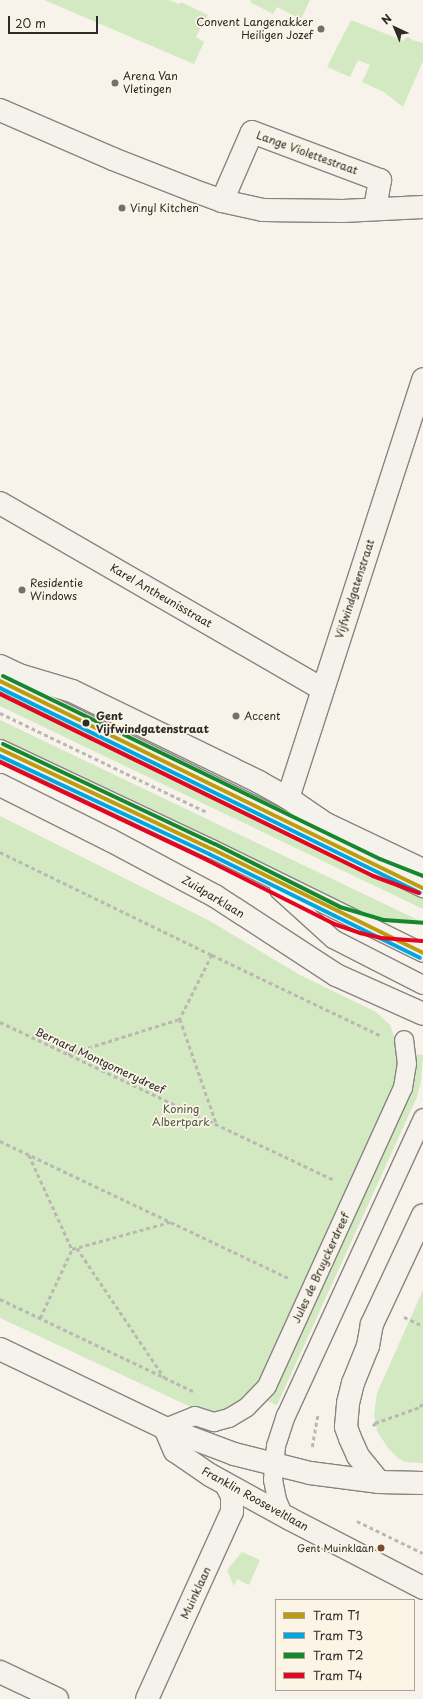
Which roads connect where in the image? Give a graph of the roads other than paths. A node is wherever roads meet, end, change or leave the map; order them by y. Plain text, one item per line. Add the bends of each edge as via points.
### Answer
1 (0, 110) edge
2 (222, 201) junction
3 (423, 207) edge
4 (375, 209) junction
5 (423, 380) edge
6 (0, 503) edge
7 (0, 666) edge
8 (0, 681) edge
9 (322, 689) junction
10 (0, 749) edge
11 (0, 785) edge
12 (288, 798) junction
13 (423, 870) edge
14 (264, 876) junction
15 (423, 888) edge
16 (423, 953) edge
17 (423, 985) edge
18 (423, 1014) edge
19 (404, 1040) road end
20 (423, 1118) edge
21 (423, 1215) edge
22 (0, 1349) edge
23 (165, 1428) junction
24 (273, 1463) junction
25 (379, 1482) junction
26 (423, 1483) edge
27 (226, 1484) junction
28 (284, 1516) junction
29 (423, 1588) edge
30 (0, 1672) edge
31 (57, 1699) edge
32 (147, 1699) edge

1 - 2 street via 113,159
2 - 4 street via 263,210 343,212
2 - 4 street, Lange Violettestraat via 252,132 380,180
3 - 4 street
5 - 9 street, Vijfwindgatenstraat
6 - 9 street, Karel Antheunisstraat
7 - 12 street via 19,675 72,692
8 - 15 lane
9 - 12 street, Vijfwindgatenstraat
10 - 14 lane
11 - 18 street, Zuidparklaan via 216,896 336,975
12 - 13 street via 326,824
14 - 16 lane
14 - 17 lane via 333,939
19 - 23 lane, Jules de Bruyckerdreef via 407,1064 403,1088 266,1386 247,1407 229,1418 214,1422 195,1416
20 - 24 lane via 286,1416
21 - 25 street via 372,1324 368,1346 348,1403 346,1427 350,1438 358,1456
22 - 23 street
23 - 24 street via 234,1454
23 - 27 street, Franklin Rooseveltlaan via 175,1451
24 - 25 street via 310,1473
24 - 28 lane via 274,1487
25 - 26 street
27 - 28 street, Franklin Rooseveltlaan
27 - 32 street, Muinklaan via 232,1496 232,1512
28 - 29 street, Franklin Rooseveltlaan
30 - 31 street

